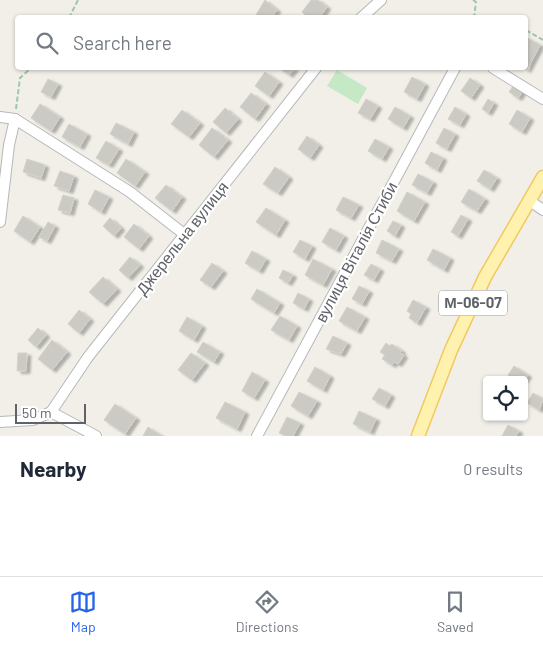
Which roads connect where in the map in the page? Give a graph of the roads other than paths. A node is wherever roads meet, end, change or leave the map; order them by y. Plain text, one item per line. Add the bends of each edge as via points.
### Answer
1 (381, 0) edge
2 (364, 15) edge
3 (314, 70) edge
4 (454, 70) edge
5 (497, 70) edge
6 (543, 99) edge
7 (0, 118) edge
8 (15, 119) junction
9 (543, 177) edge
10 (530, 201) junction
11 (543, 210) edge
12 (0, 222) edge
13 (184, 234) junction
14 (52, 412) junction
15 (0, 422) edge
16 (96, 436) edge
17 (257, 436) edge
18 (418, 436) edge

1 - 2 street
3 - 13 street, Джерельна вулиця
4 - 17 street, вулиця Віталія Стиби
5 - 6 street
7 - 8 street
8 - 12 street
8 - 13 street via 130,192
9 - 10 main road, М-06-07
10 - 11 street
10 - 18 main road, М-06-07 via 485,277 451,350
13 - 14 street, Джерельна вулиця via 88,357
14 - 15 street via 33,420
14 - 16 street

